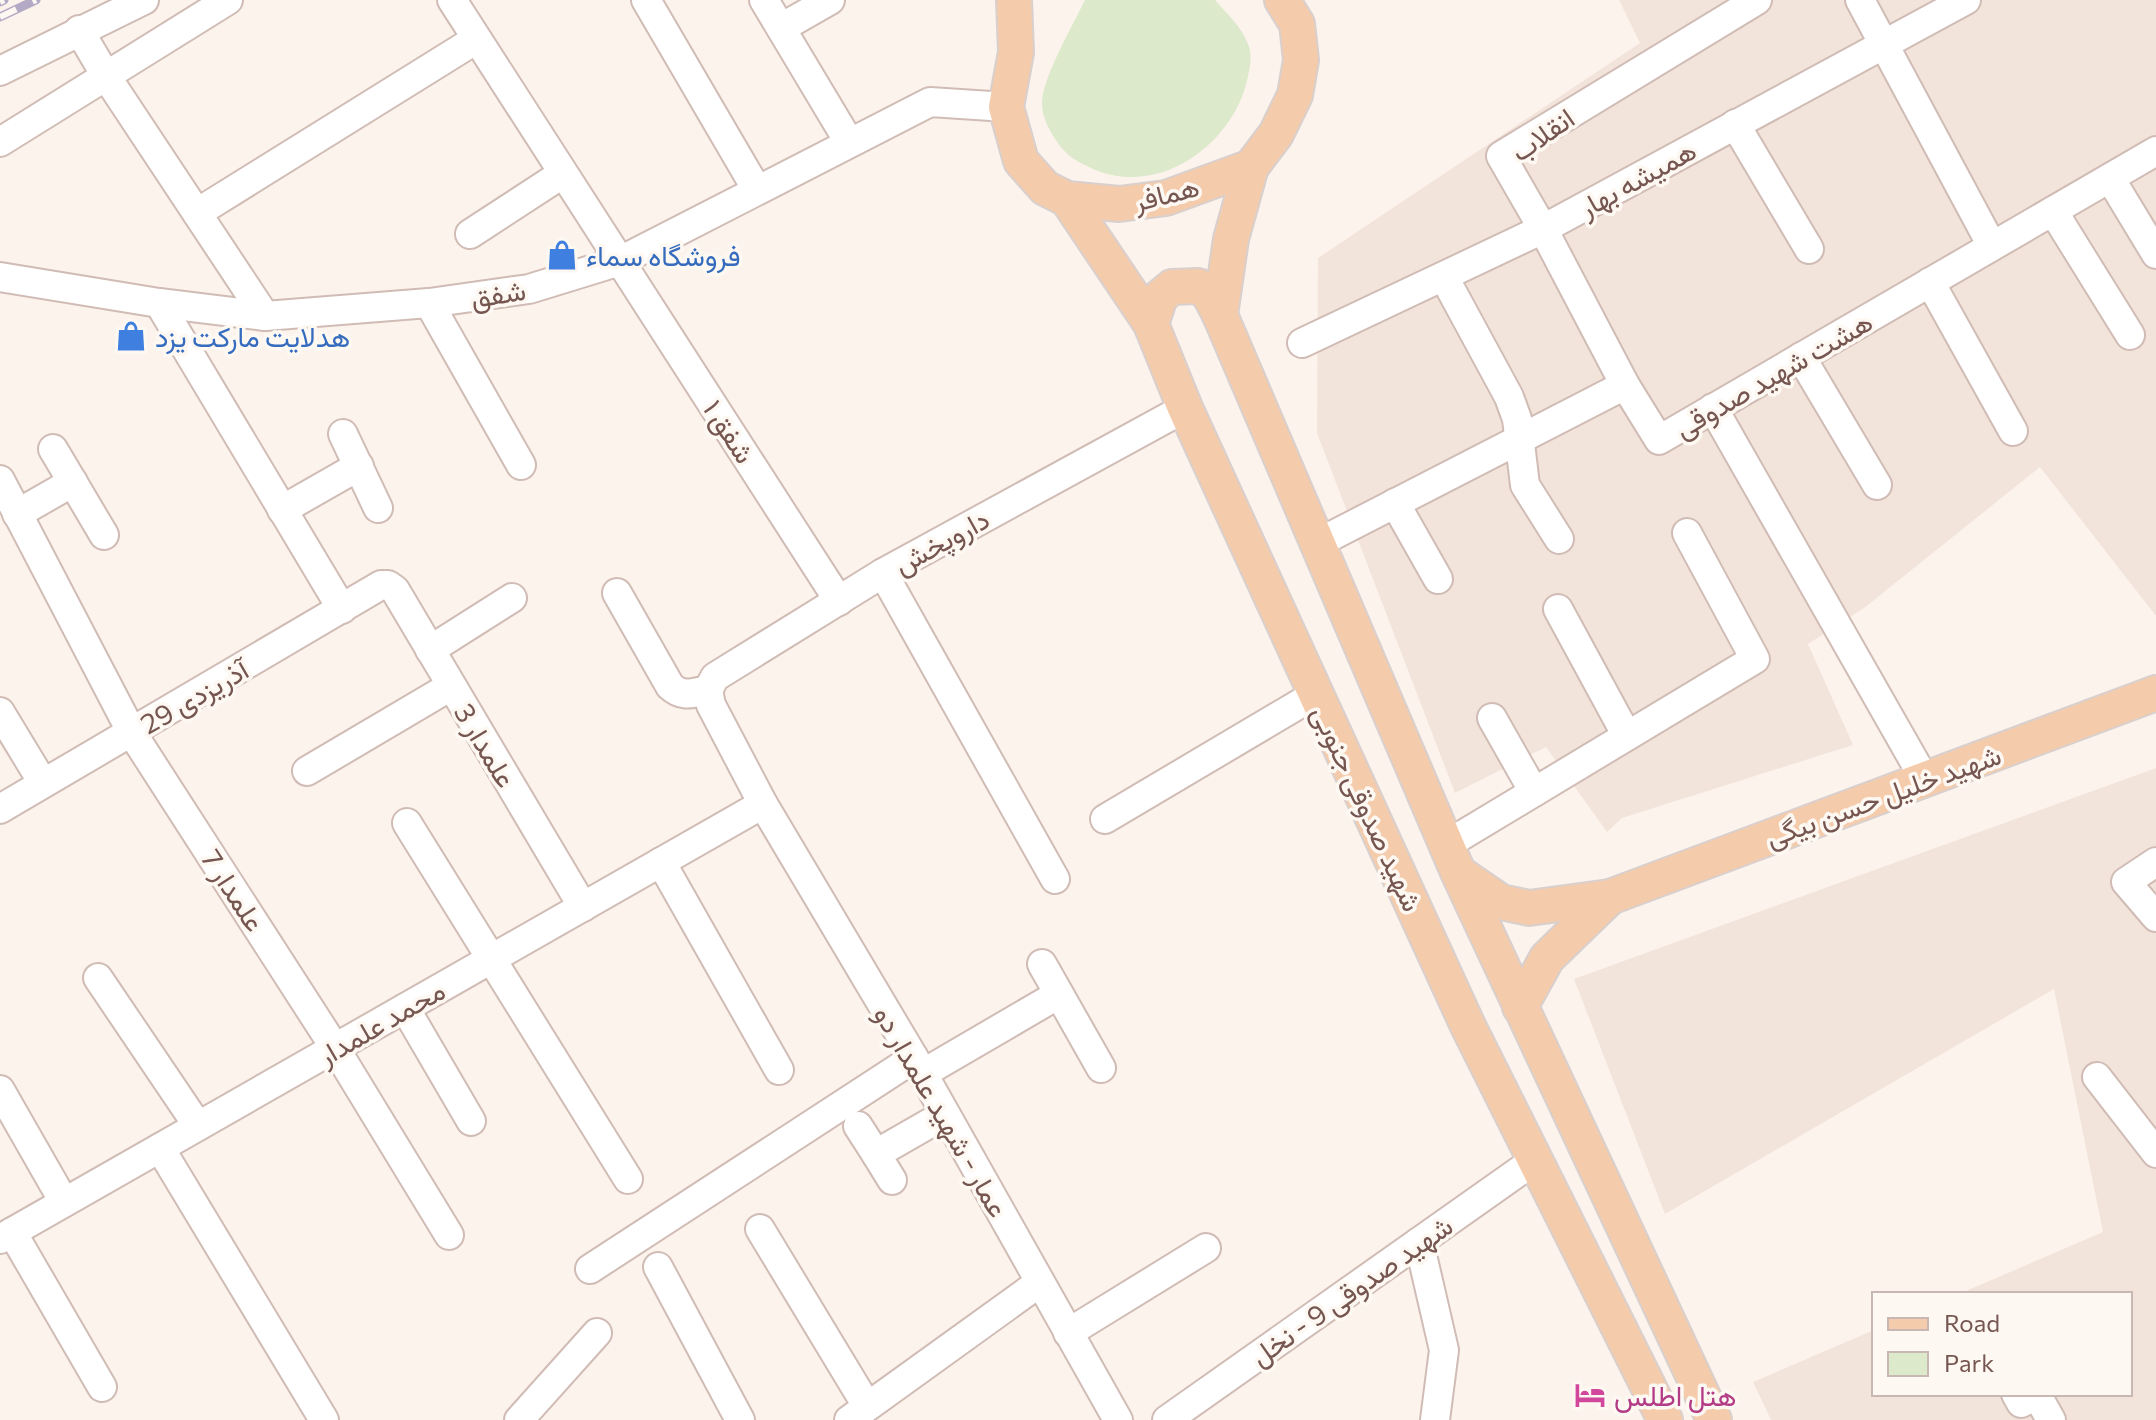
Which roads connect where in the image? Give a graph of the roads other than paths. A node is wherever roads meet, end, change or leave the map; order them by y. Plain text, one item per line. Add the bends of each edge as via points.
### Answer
1 (144, 0) edge
2 (228, 0) edge
3 (452, 0) edge
4 (764, 0) edge
5 (830, 0) edge
6 (1014, 0) edge
7 (1034, 0) edge
8 (1757, 0) edge
9 (1860, 0) edge
10 (1966, 0) edge
11 (1284, 1) edge
12 (657, 4) edge
13 (781, 28) junction
14 (79, 30) junction
15 (475, 40) junction
16 (1884, 43) junction
17 (1016, 52) junction
18 (0, 71) edge
19 (106, 76) junction
20 (1006, 107) junction
21 (1735, 124) junction
22 (0, 142) edge
23 (849, 142) junction
24 (2156, 151) edge
25 (1251, 167) junction
26 (562, 174) junction
27 (2110, 178) junction
28 (757, 190) junction
29 (1067, 199) junction
30 (2053, 211) junction
31 (197, 213) junction
32 (1543, 229) junction
33 (470, 234) dead end
34 (1992, 246) junction
35 (1809, 249) dead end
36 (2156, 254) edge
37 (620, 261) junction
38 (0, 277) edge
39 (1444, 277) junction
40 (1930, 282) junction
41 (159, 303) junction
42 (429, 303) junction
43 (1220, 315) junction
44 (265, 316) junction
45 (1151, 324) junction
46 (2130, 335) dead end
47 (1302, 343) dead end
48 (1801, 357) junction
49 (1625, 385) junction
50 (1185, 408) junction
51 (1713, 408) junction
52 (2013, 431) dead end
53 (343, 434) dead end
54 (1519, 439) junction
55 (53, 449) dead end
56 (521, 465) dead end
57 (359, 466) junction
58 (0, 480) edge
59 (73, 482) junction
60 (1877, 485) dead end
61 (1395, 503) junction
62 (378, 508) dead end
63 (282, 510) junction
64 (17, 514) junction
65 (1687, 533) dead end
66 (104, 535) dead end
67 (1559, 539) dead end
68 (1318, 543) junction
69 (883, 573) junction
70 (1438, 579) dead end
71 (388, 585) joint
72 (617, 593) dead end
73 (512, 598) dead end
74 (839, 601) junction
75 (342, 609) junction
76 (1558, 609) dead end
77 (430, 650) junction
78 (451, 686) junction
79 (708, 690) junction
80 (2156, 693) edge
81 (1316, 694) junction
82 (0, 712) edge
83 (1492, 718) dead end
84 (132, 733) junction
85 (1627, 736) junction
86 (307, 771) dead end
87 (1925, 780) junction
88 (43, 783) junction
89 (1534, 792) junction
90 (763, 804) junction
91 (0, 809) edge
92 (1105, 819) dead end
93 (407, 823) dead end
94 (1452, 859) junction
95 (661, 862) junction
96 (2156, 862) edge
97 (1055, 879) dead end
98 (1610, 897) junction
99 (583, 907) junction
100 (2156, 917) edge
101 (492, 958) junction
102 (1042, 964) dead end
103 (98, 978) dead end
104 (1059, 994) junction
105 (1520, 1007) junction
106 (405, 1008) junction
107 (335, 1048) junction
108 (918, 1066) junction
109 (1101, 1068) dead end
110 (779, 1070) dead end
111 (2097, 1077) dead end
112 (0, 1090) edge
113 (944, 1115) junction
114 (471, 1121) dead end
115 (198, 1126) junction
116 (858, 1126) dead end
117 (160, 1148) junction
118 (2156, 1153) edge
119 (876, 1154) junction
120 (1535, 1160) junction
121 (628, 1179) dead end
122 (892, 1180) dead end
123 (64, 1202) junction
124 (760, 1229) dead end
125 (6, 1235) edge
126 (449, 1235) dead end
127 (1419, 1242) junction
128 (1206, 1248) dead end
129 (658, 1267) dead end
130 (590, 1269) dead end
131 (1039, 1283) junction
132 (597, 1333) dead end
133 (1068, 1333) junction
134 (102, 1387) dead end
135 (2017, 1396) edge
136 (2035, 1396) edge
137 (2038, 1396) edge
138 (858, 1413) edge
139 (529, 1416) edge
140 (324, 1420) edge
141 (740, 1420) edge
142 (1118, 1420) edge
143 (1167, 1420) edge
144 (1435, 1420) edge
145 (1665, 1420) edge
146 (1714, 1420) edge
147 (2051, 1420) edge

1 - 14 street
2 - 19 street
3 - 15 street, شفق ۱
4 - 13 street
5 - 13 street
6 - 17 main road
7 - 17 main road
8 - 32 street, انقلاب via 1501,156
9 - 16 street
10 - 16 street, همیشه بهار
11 - 25 main road via 1297,24 1300,48 1295,95 1276,134
12 - 28 street
13 - 23 street
14 - 18 street
14 - 19 street
15 - 26 street, شفق ۱
15 - 31 street
16 - 21 street, همیشه بهار
16 - 34 street
17 - 20 main road, همافر
19 - 22 street
19 - 31 street
20 - 23 street, شفق via 930,102
20 - 29 main road, همافر via 1021,161 1045,188
21 - 32 street, همیشه بهار
21 - 35 street
23 - 28 street, شفق
24 - 27 street
25 - 29 main road, همافر via 1166,198 1119,204
25 - 43 main road via 1231,239
26 - 33 street
26 - 37 street, شفق ۱
27 - 30 street
27 - 36 street
28 - 37 street, شفق
29 - 45 main road, شهید صدوقی جنوبی
30 - 34 street
30 - 46 street
31 - 44 street
32 - 39 street, همیشه بهار
32 - 49 street, انقلاب
34 - 40 street, هشت شهید صدوقی
37 - 42 street, شفق via 529,289
37 - 74 street, شفق ۱
38 - 41 street, شفق
39 - 47 street, همیشه بهار
39 - 54 street via 1509,397
40 - 48 street, هشت شهید صدوقی
40 - 52 street
41 - 44 street, شفق
41 - 63 street
42 - 44 street, شفق
42 - 56 street
43 - 45 main road via 1198,286 1172,287 1160,297
43 - 68 main road, شهید صدوقی جنوبی
45 - 50 main road, شهید صدوقی جنوبی
48 - 51 street, هشت شهید صدوقی
48 - 60 street
49 - 51 street, هشت شهید صدوقی via 1659,440
49 - 54 street
50 - 69 street, داروپخش
50 - 81 main road, شهید صدوقی جنوبی
51 - 87 street
53 - 57 street
54 - 61 street
54 - 67 street via 1525,485
55 - 59 street
57 - 62 street
57 - 63 street
58 - 64 street, علمدار 7
59 - 64 street
59 - 66 street
61 - 68 street
61 - 70 street
63 - 75 street
64 - 84 street, علمدار 7
65 - 85 street via 1755,659
68 - 94 main road, شهید صدوقی جنوبی
69 - 74 street, داروپخش
69 - 97 street
71 - 75 street, آذریزدی 29
71 - 77 street, علمدار 3
72 - 79 street via 670,686 685,695
73 - 77 street
74 - 79 street, داروپخش via 715,677
75 - 84 street, آذریزدی 29
76 - 85 street
77 - 78 street, علمدار 3
78 - 86 street
78 - 99 street, علمدار 3
79 - 90 street, عمار - شهید علمدار دو
80 - 87 main road, شهید خلیل حسن بیگی
81 - 92 street
81 - 120 main road, شهید صدوقی جنوبی
82 - 88 street
83 - 89 street
84 - 88 street, آذریزدی 29
84 - 107 street, علمدار 7
85 - 89 street
87 - 98 main road, شهید خلیل حسن بیگی
88 - 91 street, آذریزدی 29
89 - 94 street
90 - 95 street, محمد علمدار
90 - 108 street, عمار - شهید علمدار دو
93 - 101 street
94 - 98 main road via 1501,902 1529,908
94 - 105 main road, شهید صدوقی جنوبی
95 - 99 street, محمد علمدار
95 - 110 street
96 - 100 street via 2126,882
98 - 105 main road via 1547,958
99 - 101 street, محمد علمدار
101 - 106 street, محمد علمدار
101 - 121 street
102 - 104 street
103 - 115 street
104 - 108 street
104 - 109 street
105 - 146 main road, شهید صدوقی جنوبی
106 - 107 street, محمد علمدار
106 - 114 street
107 - 115 street, محمد علمدار
107 - 126 street, علمدار 7
108 - 113 street, عمار - شهید علمدار دو
108 - 130 street
111 - 118 street
112 - 123 street
113 - 119 street
113 - 131 street, عمار - شهید علمدار دو
115 - 117 street, محمد علمدار
116 - 119 street
117 - 123 street, محمد علمدار
117 - 140 street
119 - 122 street
120 - 127 street, شهید صدوقی 9 - نخل
120 - 145 main road, شهید صدوقی جنوبی
123 - 125 street, محمد علمدار
124 - 138 street
125 - 134 street
127 - 143 street, شهید صدوقی 9 - نخل
127 - 144 street via 1444,1350
128 - 133 street
129 - 141 street
131 - 133 street, عمار - شهید علمدار دو
131 - 138 street
132 - 139 street
133 - 142 street, عمار - شهید علمدار دو
135 - 136 street via 2021,1403
137 - 147 street

